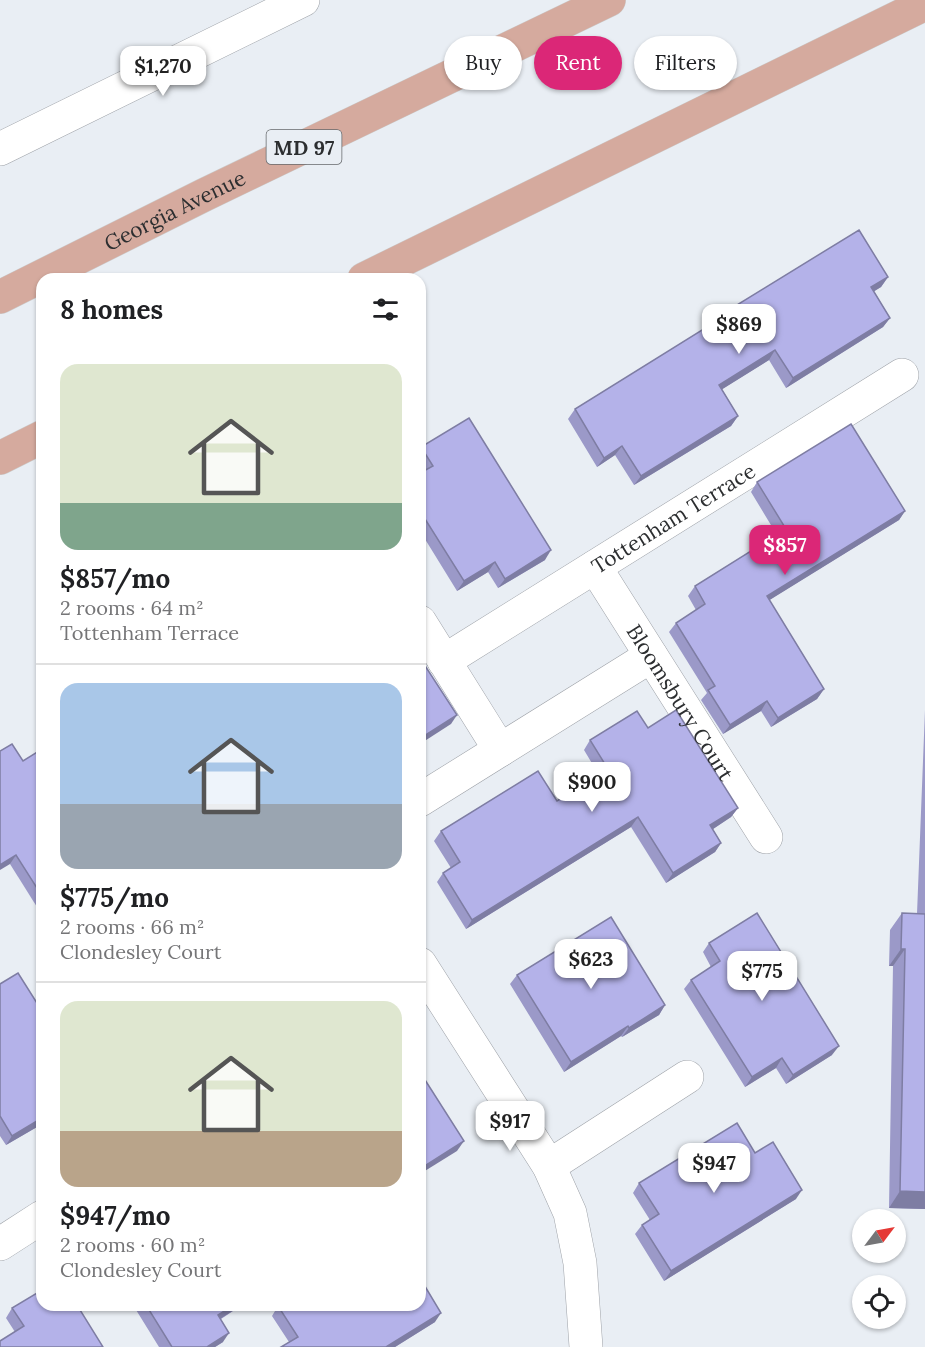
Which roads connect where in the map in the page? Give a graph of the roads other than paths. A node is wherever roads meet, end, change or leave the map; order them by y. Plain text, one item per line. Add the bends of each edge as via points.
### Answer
1 (303, 0) edge
2 (609, 0) edge
3 (925, 4) edge
4 (0, 149) edge
5 (48, 273) edge
6 (376, 273) edge
7 (36, 279) edge
8 (0, 297) edge
9 (902, 375) dead end
10 (36, 440) edge
11 (0, 458) edge
12 (595, 567) junction
13 (426, 632) edge
14 (651, 656) junction
15 (444, 661) junction
16 (500, 750) junction
17 (426, 796) edge
18 (766, 837) dead end
19 (426, 978) edge
20 (687, 1077) dead end
21 (549, 1166) junction
22 (36, 1220) edge
23 (2, 1239) edge
24 (586, 1347) edge

1 - 4 street
2 - 5 main road, Georgia Avenue / MD 97
3 - 6 main road
7 - 8 main road, Georgia Avenue / MD 97
9 - 12 street, Tottenham Terrace
10 - 11 main road
12 - 14 street, Bloomsbury Court
12 - 15 street, Tottenham Terrace
13 - 15 street
14 - 16 street
14 - 18 street, Bloomsbury Court
15 - 16 street
16 - 17 street
19 - 21 street
20 - 21 street
21 - 24 street via 570,1213 580,1263
22 - 23 street

